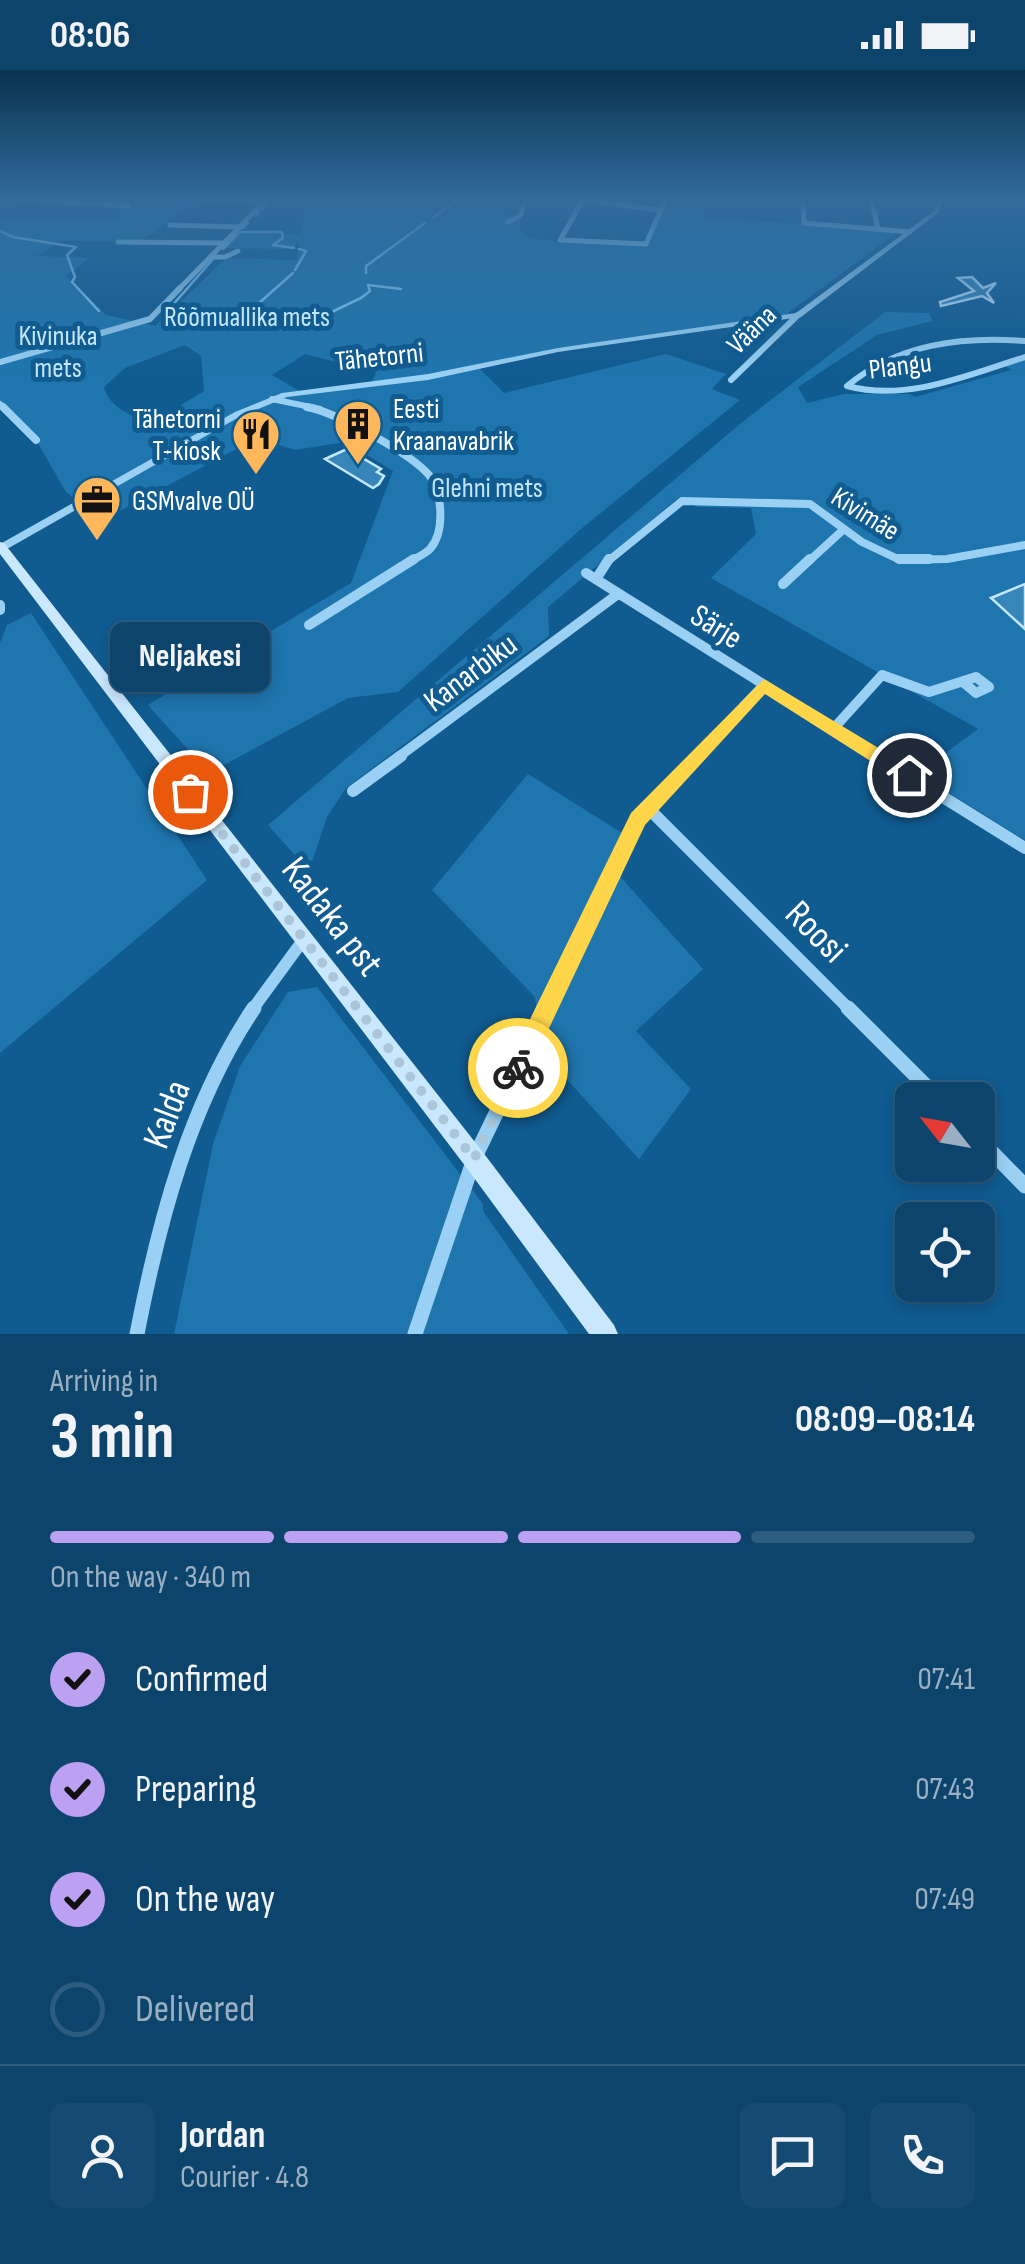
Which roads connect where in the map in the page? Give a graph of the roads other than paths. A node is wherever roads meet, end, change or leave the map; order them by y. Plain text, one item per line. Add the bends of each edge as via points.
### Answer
1 (210, 257) joint
2 (225, 257) edge
3 (876, 257) edge
4 (798, 315) junction
5 (1025, 342) edge
6 (1025, 357) edge
7 (0, 362) edge
8 (731, 380) dead end
9 (272, 399) junction
10 (0, 404) edge
11 (36, 440) dead end
12 (844, 529) junction
13 (1025, 545) edge
14 (1, 548) edge
15 (591, 576) joint
16 (783, 584) dead end
17 (618, 594) junction
18 (309, 625) dead end
19 (964, 683) dead end
20 (764, 686) junction
21 (834, 728) junction
22 (354, 791) dead end
23 (648, 808) junction
24 (1025, 848) edge
25 (304, 938) junction
26 (922, 1082) edge
27 (995, 1155) edge
28 (474, 1159) junction
29 (1025, 1186) edge
30 (137, 1334) edge
31 (415, 1334) edge
32 (604, 1334) edge

1 - 2 street
1 - 7 street via 146,321
3 - 4 street, Vääna
4 - 8 street, Vääna
4 - 9 street, Tähetorni
5 - 6 street, Plangu via 993,338 904,352 847,386 897,392
9 - 14 street, Tähetorni
9 - 18 street via 320,408 428,475 439,518 429,550
10 - 11 street
12 - 13 street, Kivimäe via 900,560
12 - 15 street, Kivimäe via 810,504 682,501
12 - 16 street
14 - 25 main road, Kadaka pst
15 - 17 street, Särje
17 - 20 street, Särje
17 - 22 street, Kanarbiku
19 - 21 street via 924,696 882,675
20 - 21 street, Särje
20 - 23 street
21 - 24 street, Särje
23 - 26 street, Roosi
23 - 28 street
25 - 28 main road, Kadaka pst
25 - 30 street, Kalda via 206,1092
27 - 29 street
28 - 31 street
28 - 32 main road, Kadaka pst

